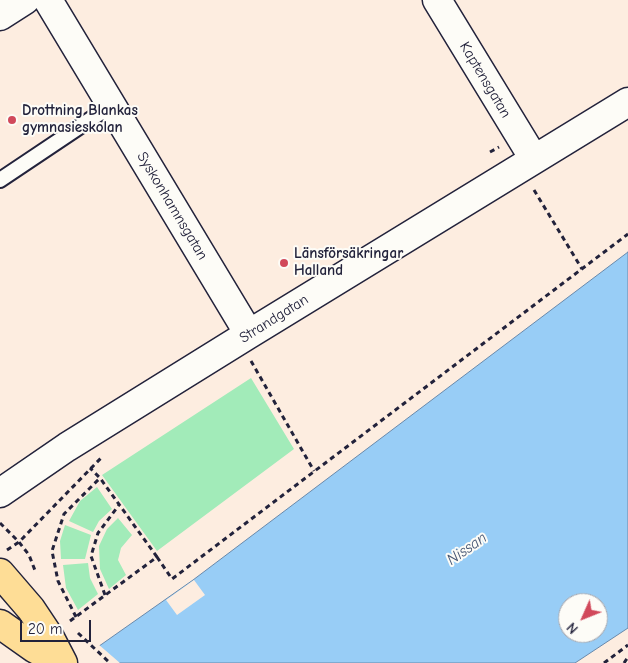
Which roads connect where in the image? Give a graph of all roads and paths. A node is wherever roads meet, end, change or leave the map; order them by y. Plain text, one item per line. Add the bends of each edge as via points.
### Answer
1 (25, 0) edge
2 (48, 0) edge
3 (437, 0) edge
4 (0, 16) edge
5 (628, 102) edge
6 (112, 105) junction
7 (532, 171) junction
8 (0, 180) edge
9 (628, 234) edge
10 (582, 269) junction
11 (248, 345) junction
12 (90, 468) dead end
13 (314, 471) junction
14 (100, 478) junction
15 (0, 493) edge
16 (119, 506) junction
17 (0, 523) edge
18 (19, 542) dead end
19 (157, 557) junction
20 (0, 573) edge
21 (105, 595) junction
22 (76, 617) junction
23 (68, 623) dead end
24 (0, 624) edge
25 (628, 645) edge
26 (91, 646) dead end
27 (628, 656) edge
28 (61, 663) edge
29 (110, 663) edge
30 (604, 663) edge
31 (624, 663) edge

1 - 4 street
2 - 6 street, Syskonhamnsgatan
3 - 7 street, Kaptensgatan
5 - 7 street, Strandgatan
6 - 8 lane
6 - 11 street, Syskonhamnsgatan
7 - 10 path
7 - 11 street, Strandgatan
9 - 10 path
10 - 13 path
11 - 13 path
11 - 15 street, Strandgatan via 67,447
12 - 14 path
13 - 19 path via 172,578
14 - 16 path
14 - 22 path via 64,514 52,551 58,581
16 - 19 path
16 - 21 path via 98,533 91,556
17 - 18 path
19 - 21 path
20 - 28 highway via 31,608
21 - 22 path
22 - 23 path
24 - 28 highway
25 - 30 path
26 - 29 path
27 - 31 path

